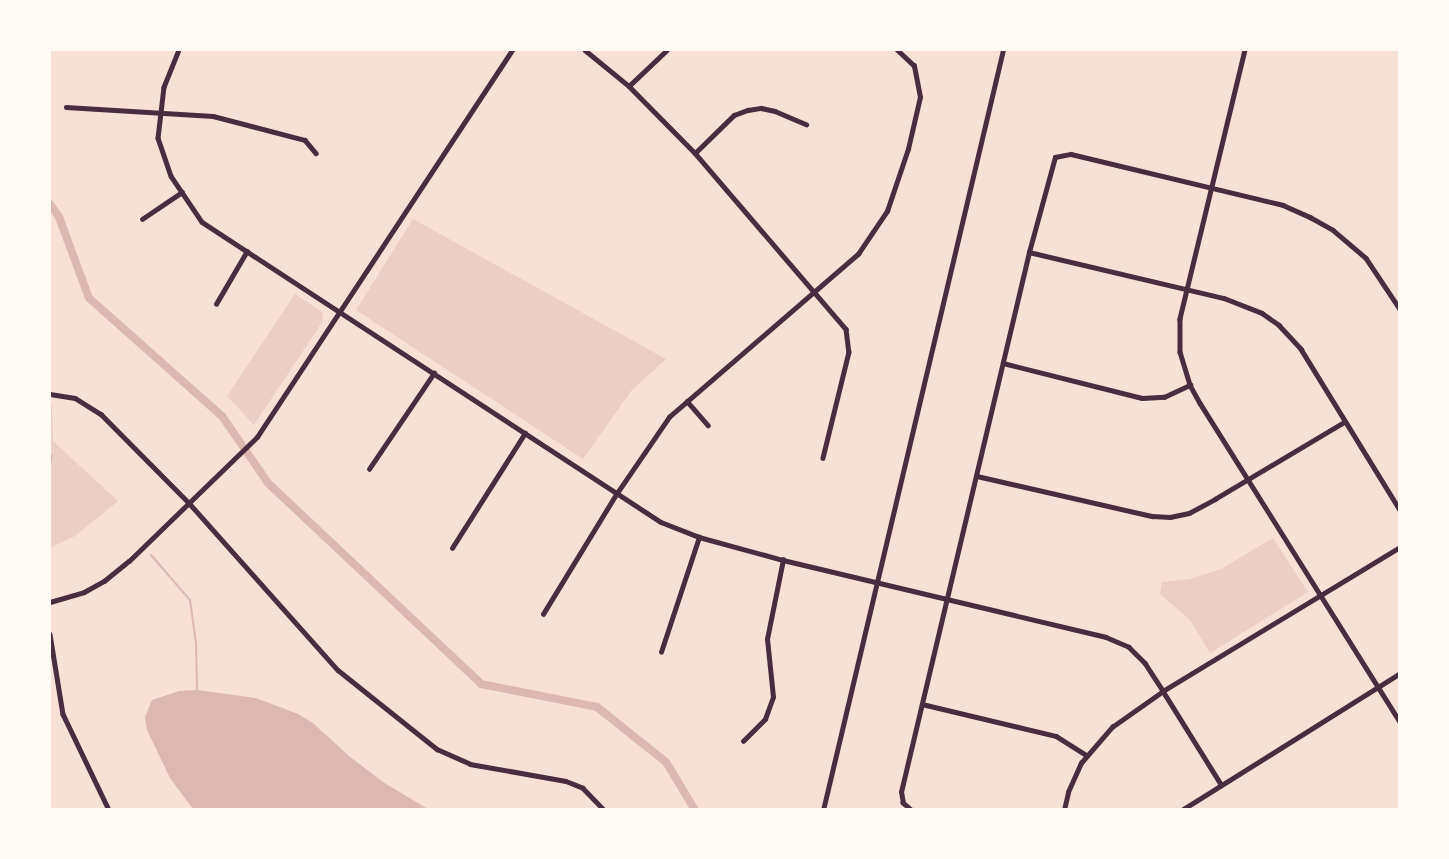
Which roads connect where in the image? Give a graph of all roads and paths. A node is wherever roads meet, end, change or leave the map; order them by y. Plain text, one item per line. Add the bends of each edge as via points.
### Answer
1 (178, 50) edge
2 (512, 50) edge
3 (585, 50) edge
4 (667, 50) edge
5 (1003, 50) edge
6 (1245, 50) edge
7 (901, 51) edge
8 (629, 86) junction
9 (66, 107) dead end
10 (161, 114) junction
11 (806, 124) dead end
12 (316, 153) dead end
13 (695, 153) junction
14 (1212, 188) junction
15 (182, 192) junction
16 (142, 219) dead end
17 (247, 251) junction
18 (1029, 252) junction
19 (1188, 289) junction
20 (815, 291) junction
21 (216, 304) dead end
22 (1400, 309) edge
23 (340, 311) junction
24 (1003, 363) junction
25 (434, 373) junction
26 (1190, 385) junction
27 (50, 394) edge
28 (687, 401) junction
29 (1344, 422) junction
30 (708, 425) dead end
31 (525, 433) junction
32 (823, 458) dead end
33 (369, 469) dead end
34 (977, 476) junction
35 (1248, 481) junction
36 (617, 493) junction
37 (190, 504) junction
38 (1400, 510) edge
39 (699, 537) junction
40 (1400, 547) edge
41 (452, 548) dead end
42 (783, 560) junction
43 (875, 582) junction
44 (1322, 594) junction
45 (946, 599) junction
46 (50, 602) edge
47 (543, 614) dead end
48 (50, 634) edge
49 (661, 652) dead end
50 (1400, 674) edge
51 (1377, 687) junction
52 (1163, 691) junction
53 (922, 704) junction
54 (1400, 722) edge
55 (743, 741) dead end
56 (1087, 755) junction
57 (1221, 784) junction
58 (109, 810) edge
59 (604, 810) edge
60 (823, 810) edge
61 (911, 810) edge
62 (1064, 810) edge
63 (1182, 810) edge

1 - 10 street via 164,87
2 - 23 street
3 - 8 street
4 - 8 street
5 - 43 street
6 - 14 street
7 - 20 street via 914,66 920,97 887,211 858,254
8 - 13 street
9 - 10 street
10 - 12 street via 213,116 304,140
10 - 15 street via 158,138 171,176
11 - 13 street via 775,111 748,110 734,115
13 - 20 street
14 - 18 street via 1059,154 1051,162
14 - 19 street
14 - 22 street via 1283,205 1333,230 1366,258
15 - 16 street
15 - 17 street via 202,222
17 - 21 street
17 - 23 street
18 - 19 street
18 - 24 street
19 - 26 street via 1178,332
19 - 29 street via 1247,306 1279,326 1301,349
20 - 28 street
20 - 32 street via 846,329 849,352
23 - 25 street
23 - 37 street via 257,437
24 - 26 street via 1142,398 1164,397
24 - 34 street
25 - 31 street
25 - 33 street
26 - 35 street
27 - 37 street via 75,398 101,414
28 - 30 street
28 - 36 street via 669,417
29 - 35 street
29 - 38 street
31 - 36 street
31 - 41 street
34 - 35 street via 1170,517 1189,513
34 - 45 street
35 - 44 street
36 - 39 street via 661,522
36 - 47 street
37 - 46 street via 104,581 84,592
37 - 59 street via 338,670 437,749 470,764 566,781 583,788
39 - 42 street
39 - 49 street
40 - 44 street
42 - 43 street
42 - 55 street via 767,639 773,697 765,719
43 - 45 street
43 - 60 street
44 - 51 street
44 - 52 street
45 - 52 street via 1118,641 1134,652
45 - 53 street
48 - 58 street via 63,714
50 - 51 street
51 - 54 street
51 - 57 street
52 - 56 street via 1112,727
52 - 57 street
53 - 56 street via 1056,736
53 - 61 street via 901,792 903,803
56 - 62 street via 1075,775
57 - 63 street

